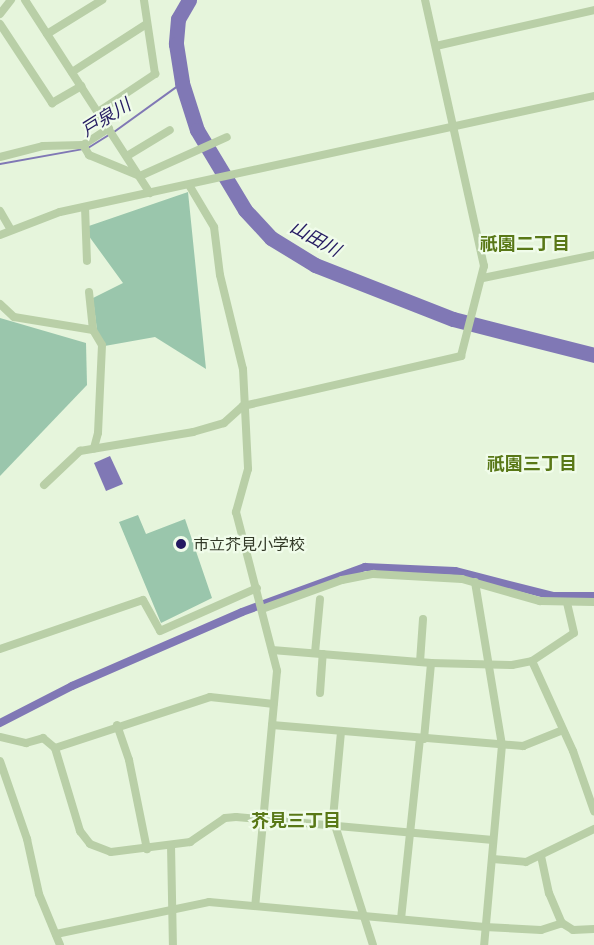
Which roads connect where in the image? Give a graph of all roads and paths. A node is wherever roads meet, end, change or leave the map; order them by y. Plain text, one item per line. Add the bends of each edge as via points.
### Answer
1 (11, 0) edge
2 (25, 0) edge
3 (102, 0) edge
4 (144, 0) edge
5 (425, 0) edge
6 (594, 10) edge
7 (0, 14) edge
8 (0, 24) edge
9 (145, 25) junction
10 (48, 34) junction
11 (436, 46) junction
12 (72, 72) junction
13 (81, 86) junction
14 (594, 96) edge
15 (98, 112) junction
16 (453, 126) junction
17 (170, 130) dead end
18 (111, 132) junction
19 (223, 139) dead end
20 (85, 149) junction
21 (127, 156) junction
22 (0, 157) edge
23 (141, 176) junction
24 (189, 185) junction
25 (150, 194) junction
26 (85, 207) junction
27 (0, 212) edge
28 (11, 230) junction
29 (0, 236) edge
30 (594, 255) edge
31 (87, 261) dead end
32 (483, 278) junction
33 (89, 292) dead end
34 (0, 304) edge
35 (93, 330) junction
36 (243, 406) junction
37 (94, 448) junction
38 (44, 485) dead end
39 (475, 582) junction
40 (257, 588) junction
41 (320, 599) dead end
42 (594, 602) edge
43 (567, 603) junction
44 (262, 609) junction
45 (423, 619) dead end
46 (0, 649) edge
47 (272, 650) junction
48 (319, 653) junction
49 (532, 661) junction
50 (420, 662) junction
51 (431, 663) junction
52 (488, 666) junction
53 (320, 693) dead end
54 (274, 704) junction
55 (117, 725) junction
56 (272, 725) junction
57 (563, 729) junction
58 (341, 732) junction
59 (0, 737) edge
60 (422, 739) junction
61 (502, 745) junction
62 (55, 748) junction
63 (0, 761) edge
64 (594, 811) edge
65 (263, 821) junction
66 (335, 827) junction
67 (594, 829) edge
68 (410, 833) junction
69 (493, 840) junction
70 (171, 845) junction
71 (147, 849) junction
72 (541, 856) junction
73 (493, 859) junction
74 (255, 906) junction
75 (171, 908) junction
76 (364, 916) junction
77 (401, 919) junction
78 (562, 923) junction
79 (486, 927) junction
80 (594, 929) edge
81 (56, 934) junction
82 (60, 945) edge
83 (173, 945) edge
84 (373, 945) edge
85 (484, 945) edge

1 - 7 street
2 - 10 street
3 - 10 street
4 - 9 street
5 - 11 street
6 - 11 street
8 - 13 street via 52,104
9 - 12 street
9 - 15 street via 155,74
10 - 12 street
11 - 16 street
12 - 13 street
13 - 15 street
14 - 16 street
15 - 18 street
16 - 24 street
16 - 32 street via 484,266
17 - 21 street
18 - 20 street
18 - 21 street
19 - 23 street
20 - 22 street via 43,146
20 - 23 street
21 - 23 street
23 - 25 street
24 - 25 street
24 - 36 street via 214,227 220,275 243,369
25 - 26 street
26 - 28 street via 33,220
26 - 31 street
27 - 28 street
28 - 29 street
30 - 32 street
32 - 36 street via 461,356 454,360
33 - 35 street
34 - 35 street via 14,317
35 - 37 street via 102,345 103,364
36 - 37 street via 234,417 213,426 148,442
36 - 40 street via 248,469 236,512
37 - 38 street via 80,451
39 - 43 street via 540,601
39 - 44 street via 361,575
39 - 52 street
40 - 44 street
40 - 46 street via 160,631 143,600
41 - 48 street
42 - 43 street
43 - 49 street via 574,633
44 - 47 street
45 - 50 street
47 - 48 street
47 - 54 street via 277,671
48 - 50 street
48 - 53 street
49 - 52 street
49 - 57 street
50 - 51 street
51 - 52 street
51 - 60 street
52 - 61 street
54 - 55 street via 210,698
54 - 56 street
55 - 62 street
55 - 71 street via 129,760
56 - 58 street
56 - 65 street
57 - 61 street via 523,746
57 - 64 street
58 - 60 street
58 - 66 street
59 - 62 street via 26,743 43,738
60 - 61 street
60 - 68 street
61 - 69 street
62 - 71 street via 80,831 90,844 111,852
63 - 81 street via 27,839 39,894
65 - 66 street
65 - 70 street via 225,818 190,842
65 - 74 street
66 - 68 street
66 - 76 street
67 - 72 street
68 - 69 street
68 - 77 street
69 - 73 street
70 - 71 street
70 - 75 street
72 - 73 street via 526,862
72 - 78 street via 549,893
73 - 79 street
74 - 75 street via 201,902
74 - 76 street
75 - 81 street
75 - 83 street
76 - 77 street
76 - 84 street
77 - 79 street
78 - 79 street via 542,930
78 - 80 street via 573,930
79 - 85 street
81 - 82 street

